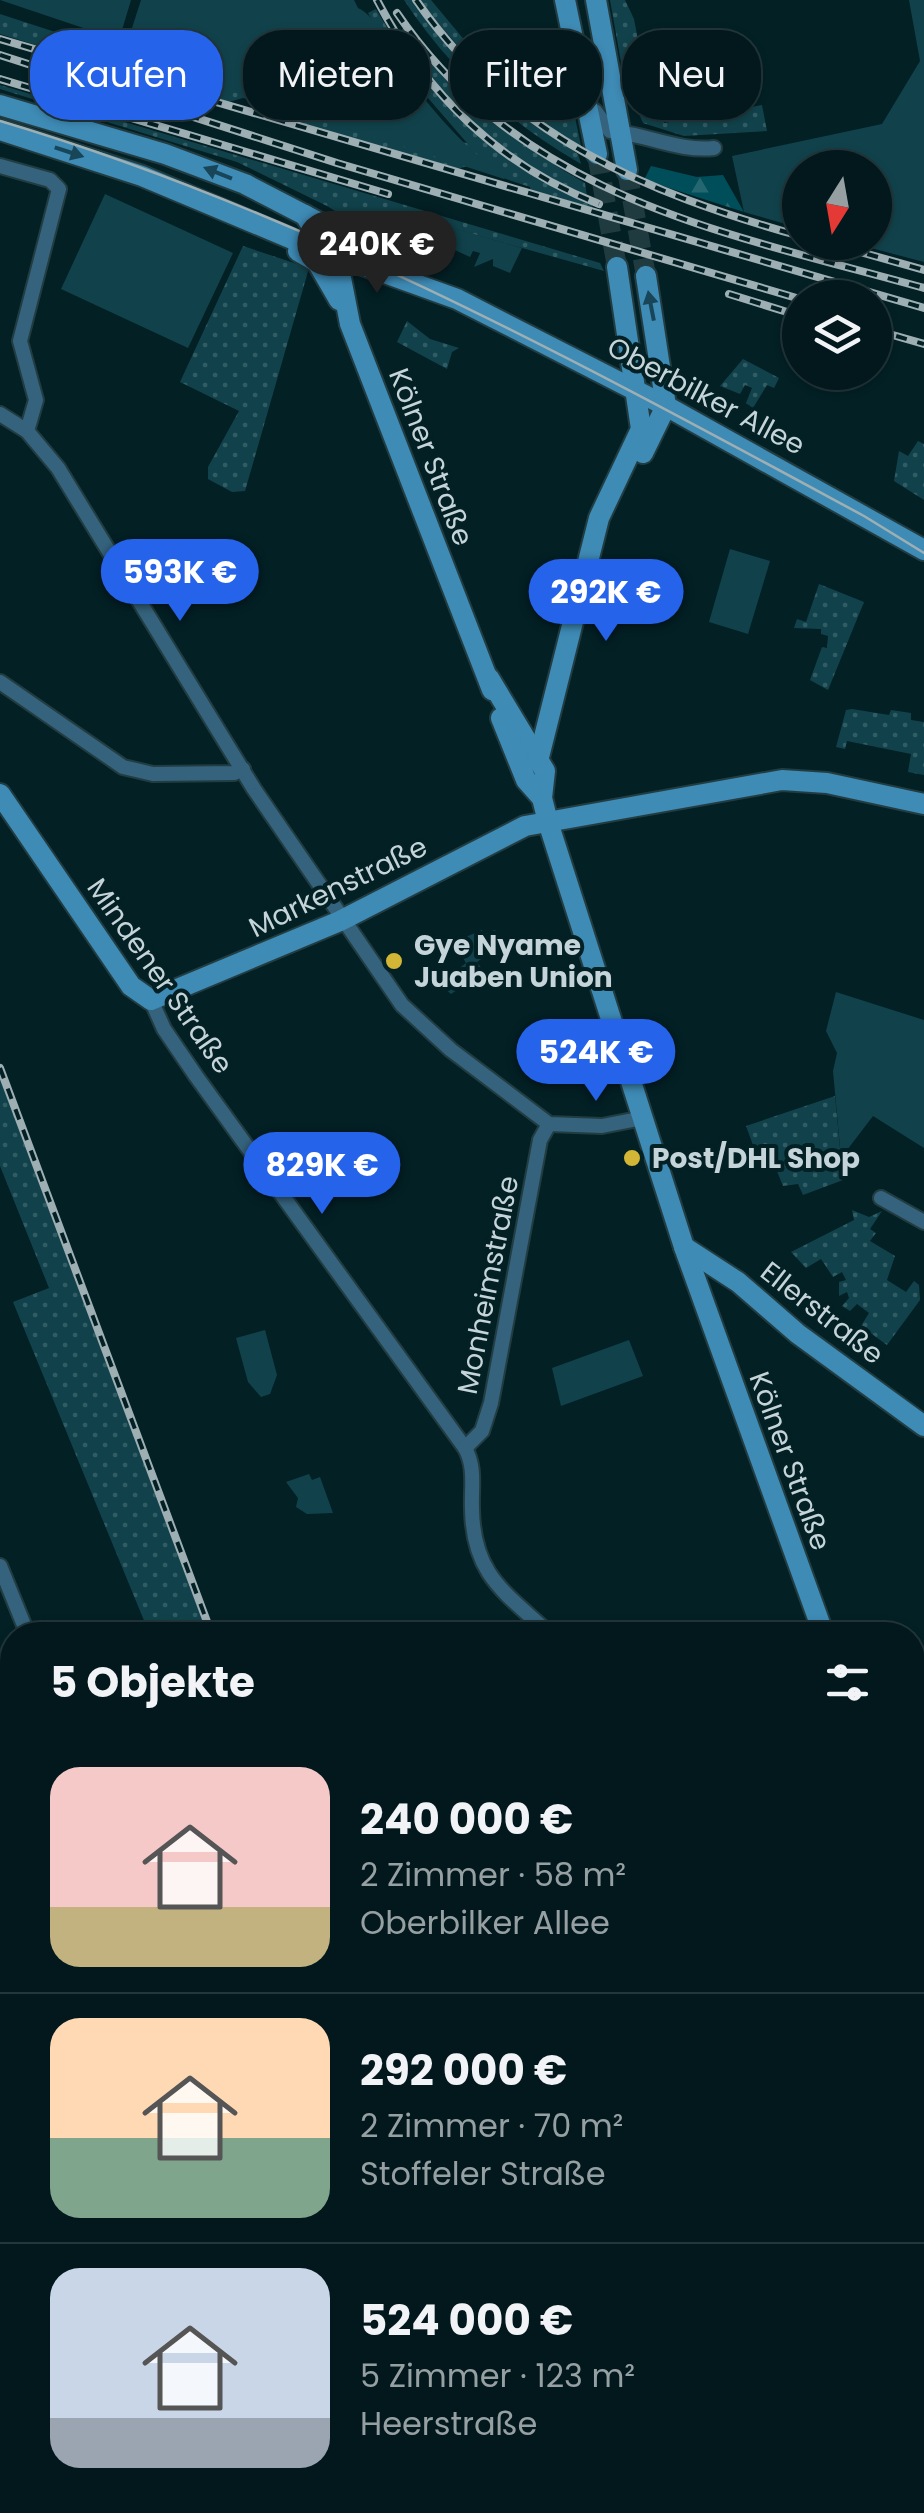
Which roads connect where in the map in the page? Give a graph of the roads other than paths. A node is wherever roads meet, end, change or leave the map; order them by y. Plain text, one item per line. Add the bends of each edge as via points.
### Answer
1 (564, 0) edge
2 (596, 0) edge
3 (570, 30) edge
4 (0, 104) edge
5 (590, 120) edge
6 (599, 120) edge
7 (0, 130) edge
8 (620, 132) junction
9 (714, 148) dead end
10 (597, 154) joint
11 (0, 166) edge
12 (627, 170) tunnel mouth
13 (306, 215) junction
14 (361, 253) junction
15 (331, 265) junction
16 (616, 267) tunnel mouth
17 (646, 276) tunnel mouth
18 (630, 340) junction
19 (586, 363) junction
20 (638, 391) junction
21 (666, 406) junction
22 (0, 414) edge
23 (27, 432) junction
24 (924, 550) edge
25 (489, 678) junction
26 (0, 682) edge
27 (536, 745) junction
28 (243, 769) junction
29 (0, 794) edge
30 (542, 798) junction
31 (924, 804) edge
32 (548, 822) junction
33 (340, 921) junction
34 (151, 1000) junction
35 (643, 1118) junction
36 (548, 1124) junction
37 (881, 1198) dead end
38 (924, 1222) edge
39 (684, 1247) junction
40 (738, 1282) junction
41 (704, 1304) junction
42 (924, 1426) edge
43 (465, 1448) junction
44 (0, 1566) edge
45 (23, 1622) edge
46 (538, 1622) edge
47 (819, 1622) edge

1 - 3 main road
2 - 8 main road
13 -> 4 main road, Oberbilker Allee via 205,168
5 - 10 main road
6 - 8 street via 603,128
7 -> 15 main road via 142,176
8 - 9 street via 686,149
8 - 10 street via 602,141
8 - 12 main road
11 - 23 street via 55,183 59,196 20,341 36,400
13 - 14 main road, Oberbilker Allee
13 - 15 main road
14 - 15 main road
14 - 19 main road, Oberbilker Allee
15 - 25 main road, Kölner Straße
16 - 18 main road
21 -> 17 main road
18 - 19 main road via 616,362
18 - 20 main road
19 - 20 main road, Oberbilker Allee
20 - 21 main road, Oberbilker Allee
20 - 27 main road via 641,429 599,518
21 - 24 main road, Oberbilker Allee
21 - 30 main road via 605,536
22 - 23 street
23 - 28 street via 58,468
25 - 27 main road, Kölner Straße
25 - 30 main road, Kölner Straße via 526,780
26 - 28 street via 136,772
27 - 30 main road, Kölner Straße via 544,771
28 - 33 street
29 - 34 main road, Mindener Straße via 131,986
30 - 32 main road, Kölner Straße
31 - 32 main road, Markenstraße via 820,782 741,780
32 - 33 main road, Markenstraße via 525,826
32 - 35 main road, Kölner Straße
33 - 34 main road, Markenstraße
33 - 36 street via 419,1022
34 - 43 street, Mindener Straße via 196,1076
35 - 36 street via 602,1126
35 - 39 main road, Kölner Straße
36 - 43 street, Monheimstraße via 492,1403 482,1431
37 - 38 street
39 - 40 main road, Ellerstraße
39 - 41 main road, Kölner Straße
40 - 41 main road via 711,1284
40 - 42 main road, Ellerstraße
41 - 47 main road, Kölner Straße
43 - 46 street, Mindener Straße via 473,1471 476,1554
44 - 45 street

